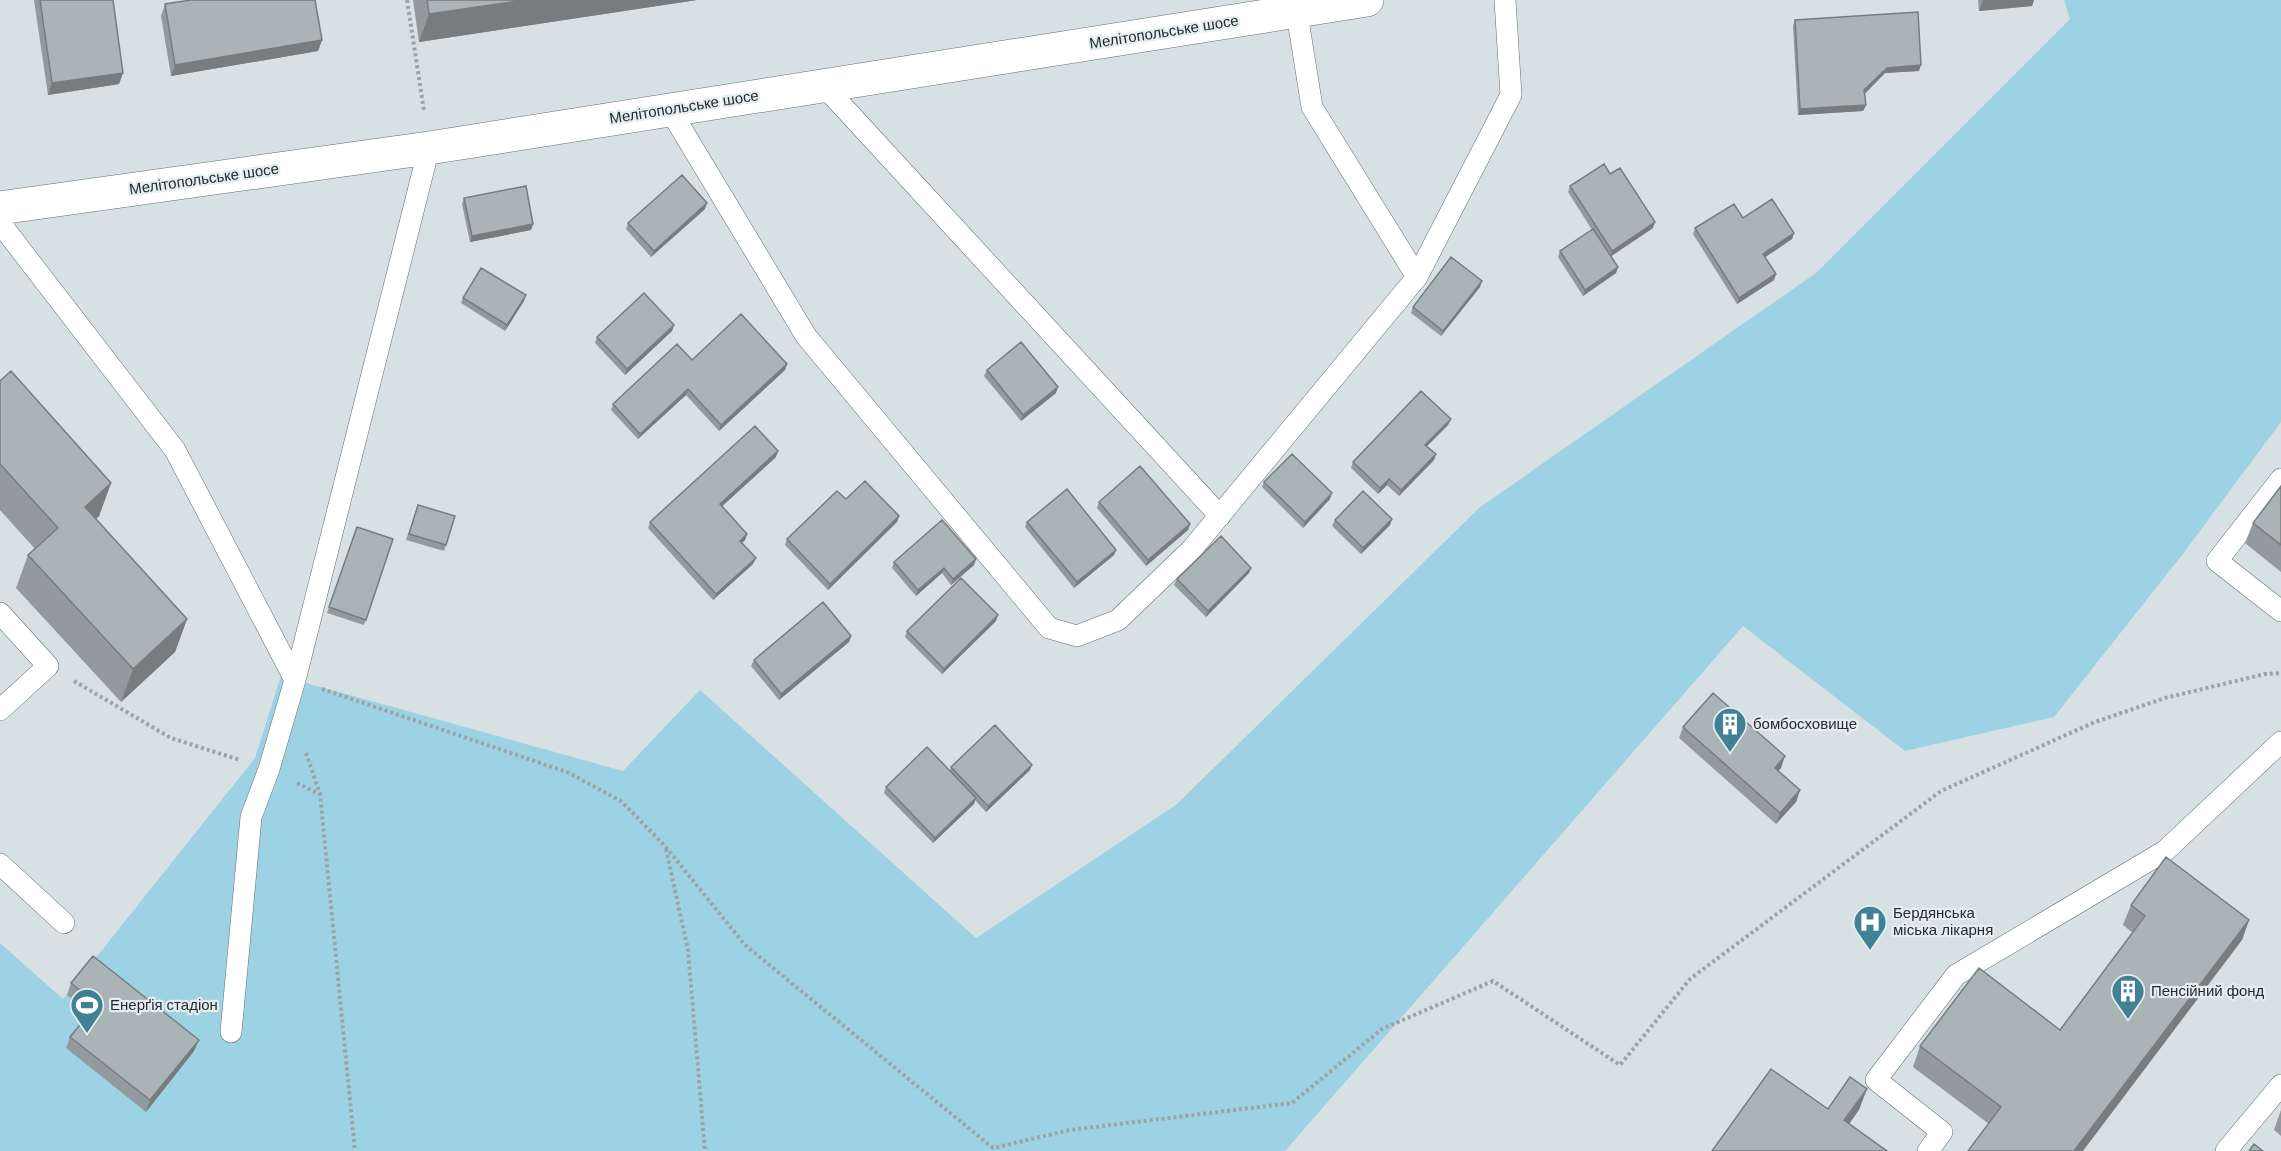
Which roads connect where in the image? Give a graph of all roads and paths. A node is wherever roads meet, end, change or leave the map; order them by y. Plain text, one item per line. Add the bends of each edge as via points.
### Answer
1 (407, 0) edge
2 (1367, 0) edge
3 (1505, 0) edge
4 (1296, 5) edge
5 (824, 85) junction
6 (670, 110) junction
7 (429, 148) junction
8 (0, 208) edge
9 (0, 223) edge
10 (1417, 277) junction
11 (2281, 479) edge
12 (1220, 516) junction
13 (2281, 611) edge
14 (0, 613) edge
15 (48, 666) junction
16 (2281, 673) edge
17 (295, 680) junction
18 (0, 710) edge
19 (2281, 742) edge
20 (304, 747) dead end
21 (269, 769) junction
22 (320, 794) junction
23 (665, 846) junction
24 (0, 864) edge
25 (64, 923) dead end
26 (231, 1032) dead end
27 (2281, 1085) edge
28 (355, 1151) edge
29 (705, 1151) edge
30 (1928, 1151) edge
31 (2226, 1151) edge

1 - 7 path
2 - 4 main road, Мелітопольське шосе
3 - 10 lane via 1510,95
4 - 5 main road, Мелітопольське шосе
4 - 10 lane via 1312,107
5 - 6 main road, Мелітопольське шосе
5 - 12 lane
6 - 7 main road, Мелітопольське шосе
6 - 12 lane via 806,336 1049,628 1077,636 1118,620 1192,549
7 - 8 main road, Мелітопольське шосе
7 - 17 lane
9 - 17 lane via 175,450
10 - 12 lane
11 - 13 lane via 2217,561
14 - 15 lane
15 - 18 lane
15 - 21 path via 171,738
16 - 23 path via 2135,708 1941,791 1690,979 1620,1065 1493,981 1382,1029 1292,1103 1070,1130 993,1148 745,945
17 - 21 lane
17 - 23 path via 567,772 621,801
19 - 30 lane via 2165,851 1956,975 1876,1080 1942,1132
20 - 22 path
21 - 22 path
21 - 26 lane via 251,817
22 - 28 path
23 - 29 path via 688,950
24 - 25 lane
27 - 31 lane

